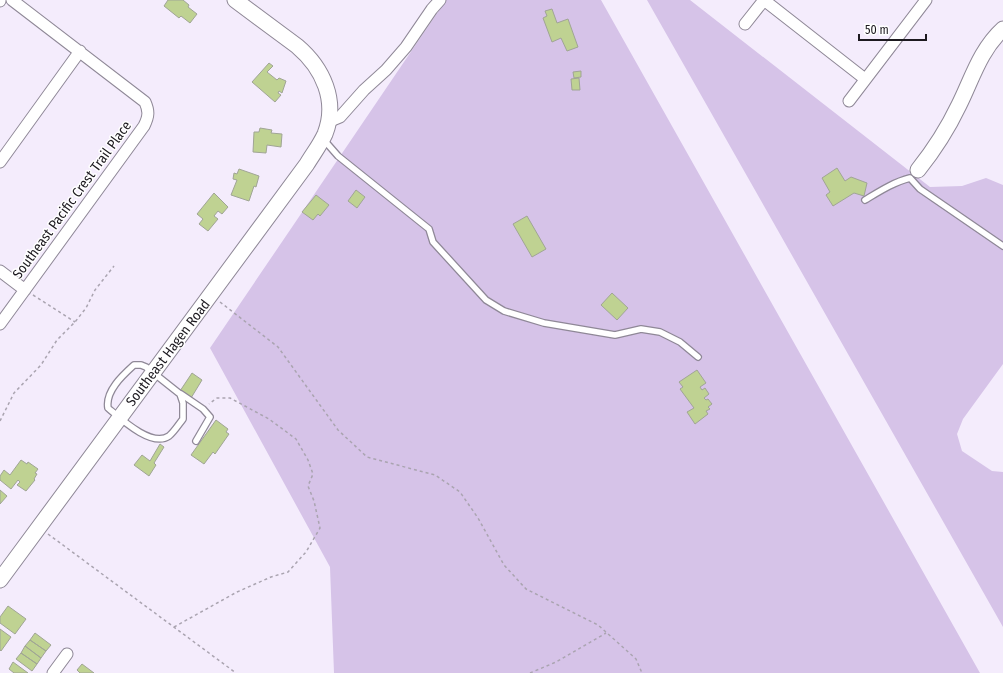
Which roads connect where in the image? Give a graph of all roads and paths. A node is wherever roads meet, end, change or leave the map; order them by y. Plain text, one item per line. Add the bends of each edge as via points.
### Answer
1 (12, 0) edge
2 (235, 0) edge
3 (440, 0) edge
4 (764, 0) edge
5 (926, 0) edge
6 (745, 24) dead end
7 (1003, 29) edge
8 (80, 51) junction
9 (865, 79) junction
10 (849, 101) dead end
11 (328, 122) junction
12 (323, 138) junction
13 (0, 162) edge
14 (918, 170) dead end
15 (866, 200) dead end
16 (1003, 246) edge
17 (114, 266) dead end
18 (0, 271) edge
19 (25, 290) junction
20 (211, 295) junction
21 (75, 322) junction
22 (0, 324) edge
23 (698, 357) dead end
24 (154, 373) junction
25 (180, 394) junction
26 (203, 409) junction
27 (119, 418) junction
28 (0, 421) edge
29 (196, 441) dead end
30 (38, 526) junction
31 (0, 580) edge
32 (174, 627) junction
33 (606, 632) junction
34 (68, 654) dead end
35 (53, 673) edge
36 (236, 673) edge
37 (530, 673) edge
38 (642, 673) edge

1 - 8 street
2 - 11 street, Southeast Hagen Road via 311,59 326,86 329,100
3 - 11 street via 386,70 340,117
4 - 6 street
4 - 9 street
5 - 9 street
7 - 14 street via 985,50 959,107
8 - 13 street
8 - 19 street, Southeast Pacific Crest Trail Place via 145,102 149,111 148,118
9 - 10 street
11 - 12 street, Southeast Hagen Road
12 - 20 street, Southeast Hagen Road via 307,164
12 - 23 lane via 338,156 429,229 433,242 486,300 504,311 544,323 615,335 641,329 660,332 680,342
15 - 16 lane via 883,189 910,178 920,189
17 - 21 path
18 - 19 street
19 - 21 path
19 - 22 street, Southeast Pacific Crest Trail Place
20 - 24 street, Southeast Hagen Road
20 - 33 path via 278,347 338,430 367,457 435,475 460,492 504,565 526,589 598,625
21 - 28 path via 57,340 41,365 14,393
24 - 25 lane
24 - 27 street, Southeast Hagen Road
24 - 27 lane via 141,365 134,365 122,376 107,401 108,408
25 - 26 lane
25 - 27 lane via 183,419 169,436 160,439 147,437
26 - 29 lane via 210,417
26 - 32 path via 217,398 230,398 296,439 313,474 308,486 320,528 306,552 288,572 237,592
27 - 30 street, Southeast Hagen Road
30 - 31 street, Southeast Hagen Road
30 - 32 path
32 - 36 path
33 - 37 path via 556,662
33 - 38 path via 636,659
34 - 35 street

